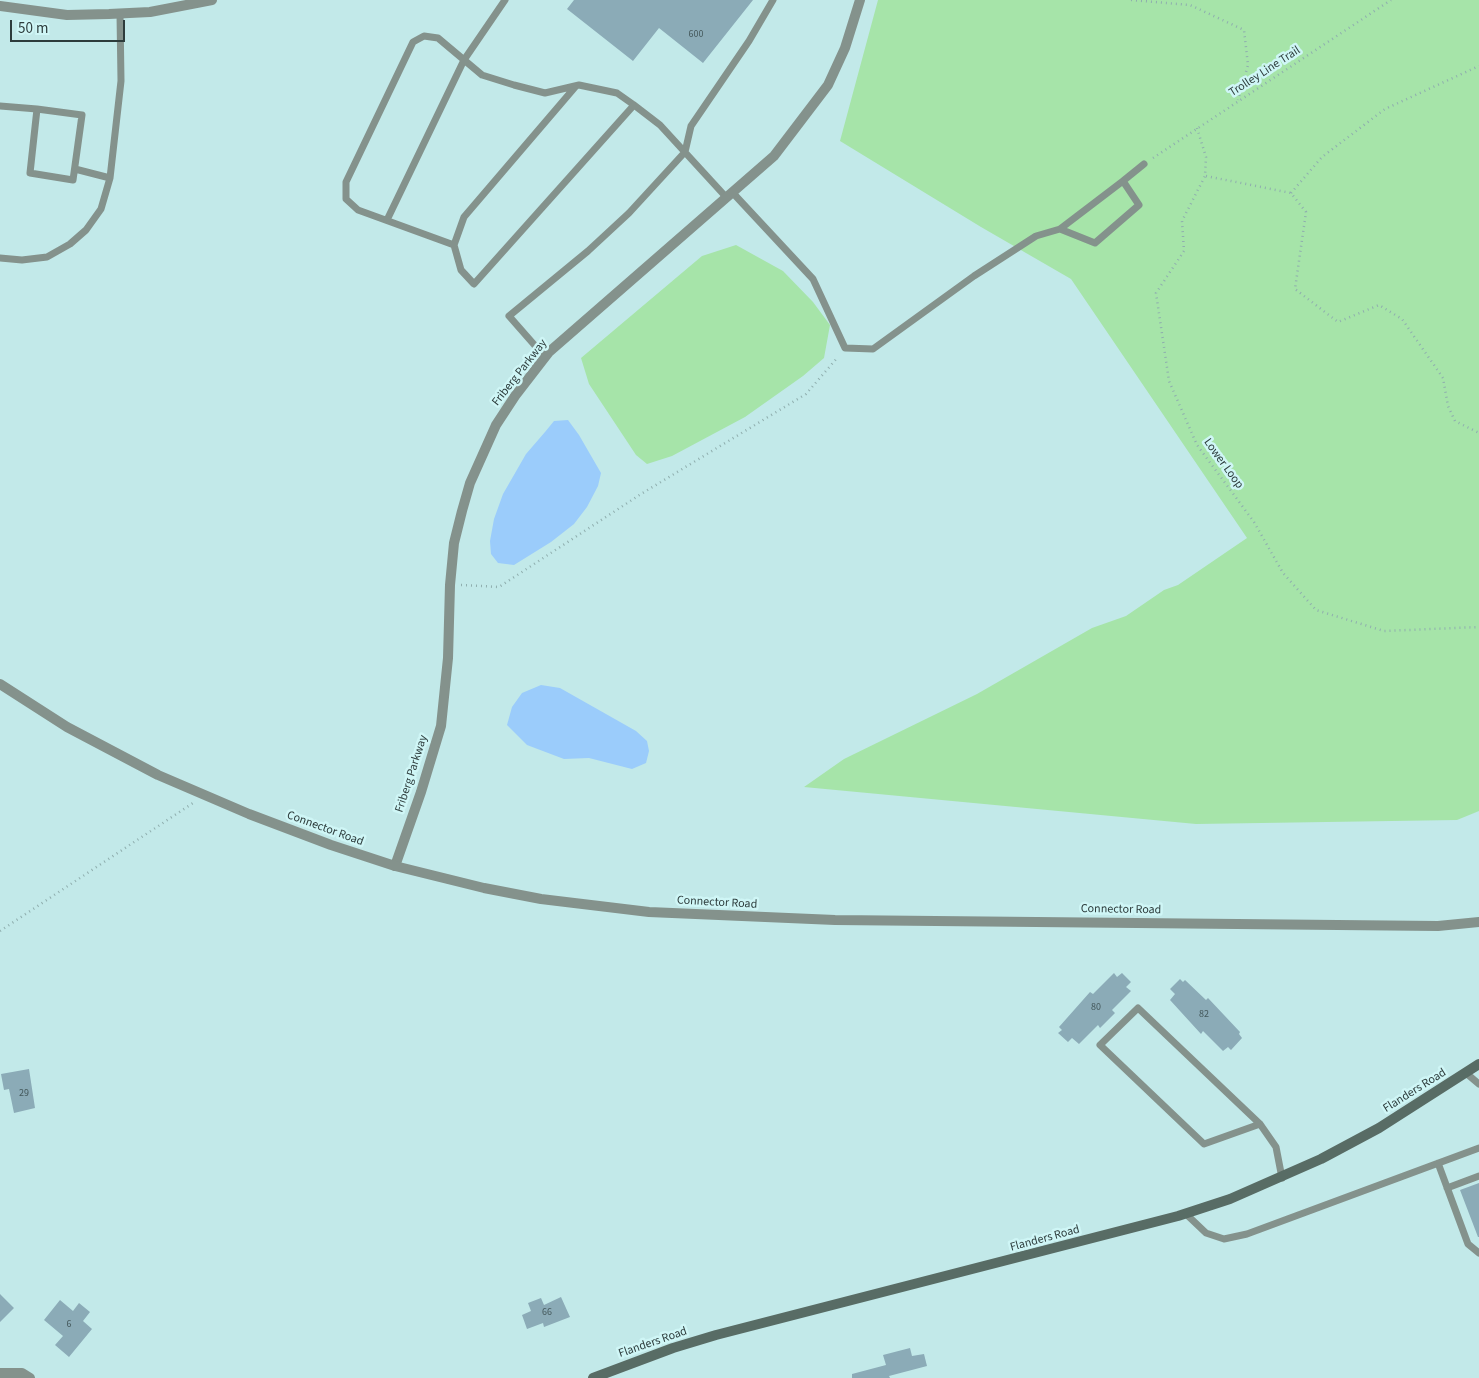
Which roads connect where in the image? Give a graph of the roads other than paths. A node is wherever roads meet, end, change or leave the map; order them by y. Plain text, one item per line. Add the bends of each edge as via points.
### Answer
1 (212, 0) edge
2 (505, 0) edge
3 (773, 0) edge
4 (860, 0) edge
5 (0, 6) edge
6 (120, 14) junction
7 (464, 60) junction
8 (577, 86) junction
9 (634, 105) junction
10 (0, 106) edge
11 (37, 109) junction
12 (685, 152) junction
13 (1146, 162) road end
14 (75, 169) junction
15 (110, 178) junction
16 (1123, 181) junction
17 (729, 195) junction
18 (387, 220) junction
19 (1060, 229) junction
20 (454, 245) junction
21 (0, 258) edge
22 (545, 357) junction
23 (0, 684) edge
24 (395, 866) junction
25 (1479, 922) edge
26 (1479, 1064) edge
27 (1466, 1073) junction
28 (1479, 1084) edge
29 (1260, 1124) junction
30 (1479, 1148) edge
31 (1438, 1163) junction
32 (1479, 1176) edge
33 (1282, 1178) junction
34 (1447, 1188) junction
35 (1186, 1214) junction
36 (1479, 1254) edge
37 (0, 1373) edge
38 (30, 1378) edge
39 (593, 1378) edge

1 - 6 street via 150,12
2 - 7 lane
3 - 12 lane via 691,126
4 - 17 street, Friberg Parkway via 846,48 828,85 774,156
5 - 6 street via 68,15
6 - 15 lane via 121,81
7 - 8 lane via 482,75 545,93
7 - 18 lane
7 - 18 lane via 438,38 424,36 413,42 346,182 346,199 358,210
8 - 9 lane via 617,93
8 - 20 lane via 464,217
9 - 12 lane via 660,125
9 - 20 lane via 474,284 461,270
10 - 11 lane
11 - 14 lane via 82,115
11 - 14 lane via 30,173 73,180
12 - 17 lane
12 - 22 lane via 629,213 509,316
13 - 16 lane
14 - 15 lane
15 - 21 lane via 101,209 86,230 70,244 47,256 22,260
16 - 19 lane
16 - 19 lane via 1139,205 1094,242
17 - 19 lane via 813,279 846,348 873,349 1028,241
17 - 22 street, Friberg Parkway
18 - 20 lane
22 - 24 street, Friberg Parkway via 496,425 470,483 454,543 441,726
23 - 24 street, Connector Road via 67,727 158,775 330,845
24 - 25 street, Connector Road via 541,899 649,912 747,918 1438,926
26 - 27 main road, Flanders Road
27 - 28 lane
27 - 33 main road, Flanders Road via 1379,1128
29 - 29 lane via 1138,1008 1100,1045 1204,1144
29 - 33 lane via 1276,1147
30 - 31 lane
31 - 34 lane
31 - 35 lane via 1247,1234 1224,1239 1206,1233
32 - 34 lane
33 - 35 main road, Flanders Road
34 - 36 lane via 1468,1244
35 - 39 main road, Flanders Road via 716,1335
37 - 38 street via 22,1373

